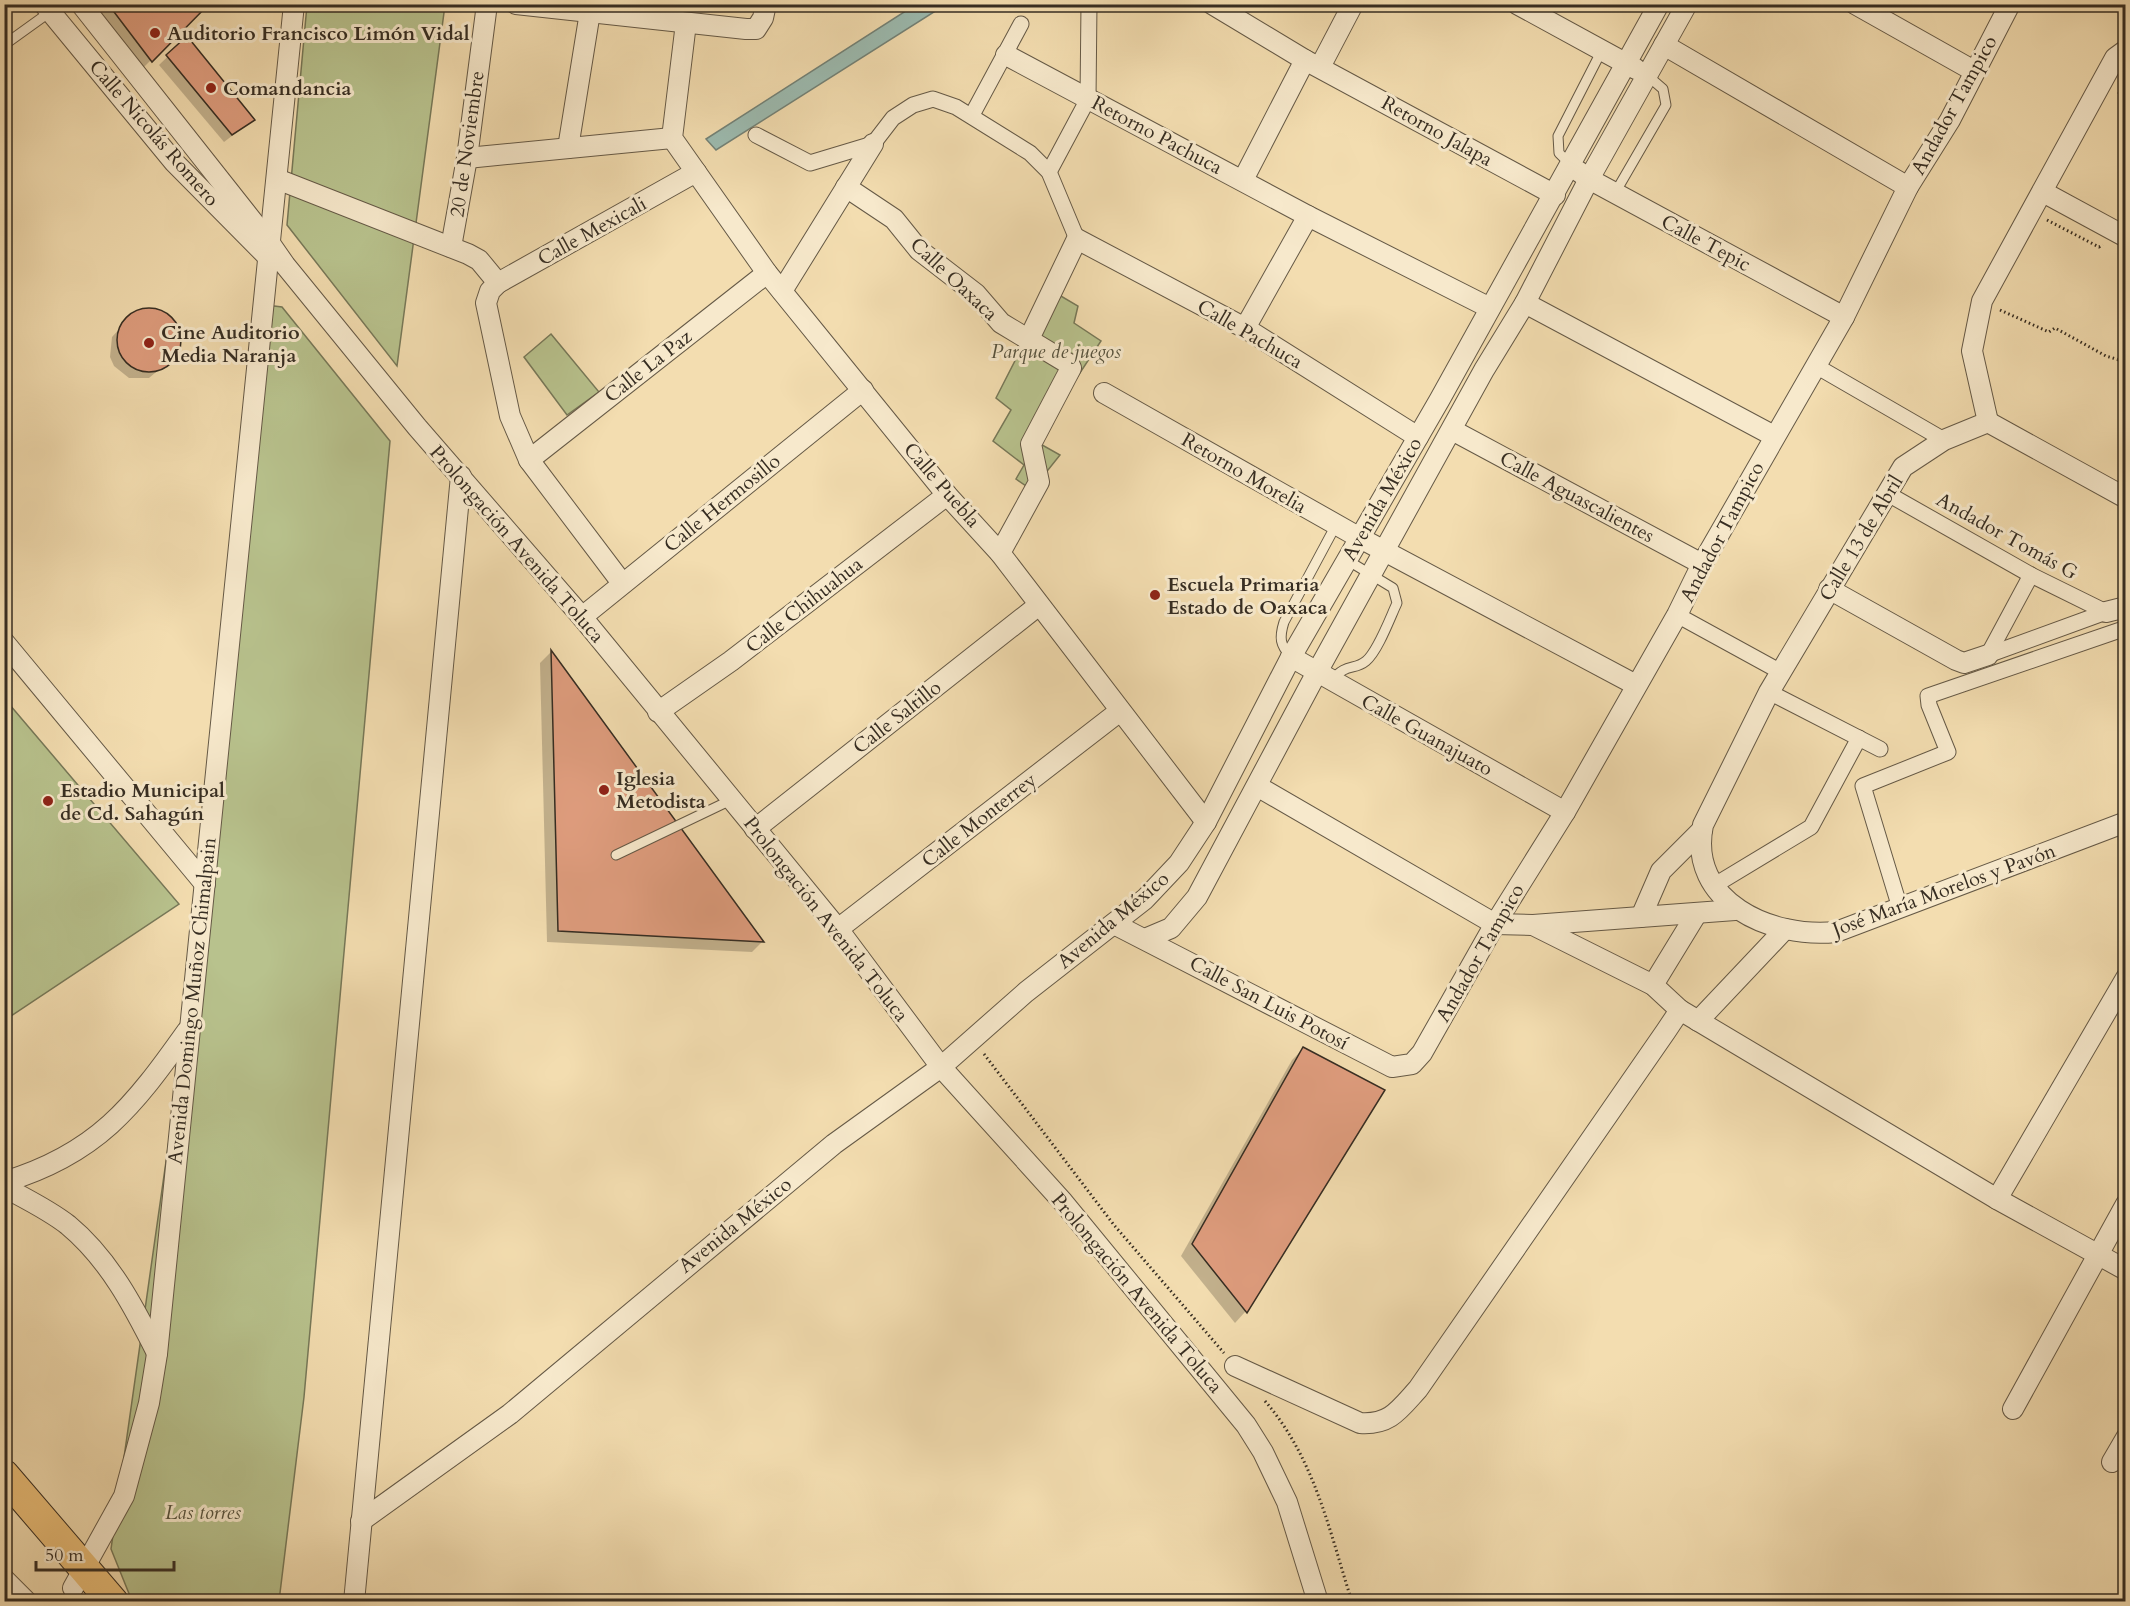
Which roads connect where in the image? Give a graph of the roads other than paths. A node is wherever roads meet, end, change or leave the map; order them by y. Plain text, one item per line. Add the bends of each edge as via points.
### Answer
1 (81, 4) edge
2 (294, 4) edge
3 (487, 4) edge
4 (516, 4) edge
5 (766, 4) edge
6 (1089, 4) edge
7 (1212, 4) edge
8 (1353, 4) edge
9 (1517, 4) edge
10 (1659, 4) edge
11 (1688, 4) edge
12 (1855, 4) edge
13 (2010, 4) edge
14 (52, 7) edge
15 (590, 12) junction
16 (686, 23) junction
17 (1021, 24) dead end
18 (4, 45) edge
19 (1664, 45) junction
20 (1602, 50) junction
21 (2126, 50) edge
22 (1006, 55) junction
23 (1627, 63) junction
24 (1312, 64) junction
25 (1974, 71) junction
26 (1648, 76) junction
27 (1088, 99) junction
28 (972, 116) junction
29 (756, 135) dead end
30 (873, 144) junction
31 (193, 147) junction
32 (568, 148) junction
33 (684, 155) junction
34 (467, 158) junction
35 (174, 162) junction
36 (1571, 165) junction
37 (1049, 172) junction
38 (277, 179) junction
39 (1589, 179) junction
40 (1243, 180) junction
41 (846, 187) junction
42 (1908, 187) junction
43 (2043, 192) junction
44 (1615, 193) junction
45 (1555, 195) junction
46 (1308, 216) junction
47 (2126, 237) edge
48 (1077, 239) junction
49 (451, 247) junction
50 (274, 255) junction
51 (767, 273) junction
52 (494, 283) junction
53 (782, 291) junction
54 (1525, 303) junction
55 (1490, 308) junction
56 (1844, 317) junction
57 (1245, 328) junction
58 (1028, 341) junction
59 (1816, 366) junction
60 (863, 390) junction
61 (1104, 393) dead end
62 (1988, 422) junction
63 (1452, 430) junction
64 (1774, 436) junction
65 (1418, 437) junction
66 (1944, 440) junction
67 (529, 460) junction
68 (461, 476) junction
69 (1888, 494) junction
70 (947, 495) junction
71 (2126, 498) edge
72 (1336, 525) junction
73 (1360, 538) junction
74 (1386, 550) junction
75 (1000, 553) junction
76 (1347, 560) junction
77 (1702, 564) junction
78 (1372, 574) junction
79 (2031, 575) junction
80 (622, 583) junction
81 (1829, 589) junction
82 (1039, 605) junction
83 (2126, 607) edge
84 (2106, 612) junction
85 (1677, 615) junction
86 (582, 618) junction
87 (2126, 628) edge
88 (4, 642) edge
89 (1988, 655) junction
90 (1291, 657) junction
91 (1781, 672) junction
92 (1324, 678) junction
93 (1636, 685) junction
94 (1769, 692) junction
95 (1120, 711) junction
96 (658, 712) junction
97 (1859, 738) junction
98 (1880, 749) dead end
99 (1257, 786) junction
100 (731, 800) junction
101 (1565, 812) junction
102 (1206, 822) junction
103 (2126, 822) edge
104 (755, 829) junction
105 (1702, 830) junction
106 (616, 855) dead end
107 (205, 884) junction
108 (1715, 885) junction
109 (1900, 908) junction
110 (1735, 910) junction
111 (1697, 913) junction
112 (1641, 917) junction
113 (1114, 924) junction
114 (1495, 924) junction
115 (1533, 925) junction
116 (838, 929) junction
117 (1785, 929) junction
118 (1145, 939) junction
119 (2126, 978) edge
120 (1653, 985) junction
121 (1680, 1010) junction
122 (1698, 1021) junction
123 (188, 1029) junction
124 (1422, 1053) joint
125 (941, 1067) junction
126 (4, 1182) edge
127 (4, 1187) edge
128 (1997, 1199) junction
129 (2126, 1204) edge
130 (2097, 1254) junction
131 (2126, 1270) edge
132 (157, 1354) junction
133 (1235, 1366) road end
134 (2013, 1410) dead end
135 (2126, 1438) edge
136 (2112, 1462) dead end
137 (4, 1475) edge
138 (4, 1507) edge
139 (362, 1521) junction
140 (4, 1579) edge
141 (80, 1586) edge
142 (27, 1602) edge
143 (113, 1602) edge
144 (354, 1602) edge
145 (1318, 1602) edge

1 - 31 street, Calle Nicolás Romero
2 - 38 street, Avenida Domingo Muñoz Chimalpain
3 - 34 street, 20 de Noviembre
4 - 15 street
5 - 16 street via 756,29
6 - 27 street
7 - 24 street, Retorno Jalapa
8 - 24 street
9 - 20 street
10 - 23 street, Avenida México
11 - 19 street, Avenida México
12 - 25 street
13 - 25 street, Andador Tampico
14 - 18 lane
14 - 35 street, Calle Nicolás Romero
15 - 16 street
15 - 32 street
16 - 33 street
17 - 22 street
19 - 26 street, Avenida México
19 - 42 street
20 - 23 street
20 - 36 lane via 1557,136 1558,153
21 - 43 street via 2115,58
22 - 27 street, Retorno Pachuca
22 - 28 street
23 - 26 street
23 - 36 street, Avenida México
24 - 40 street
24 - 45 street, Retorno Jalapa
25 - 42 street, Andador Tampico via 1950,120
26 - 39 street, Avenida México
26 - 44 lane via 1663,89 1666,105
27 - 37 street
27 - 40 street, Retorno Pachuca
28 - 30 street via 933,99 913,105 893,118
28 - 37 street via 1011,139
29 - 30 street via 810,163
30 - 41 street
31 - 35 street
31 - 50 street, Calle Nicolás Romero
32 - 33 street
32 - 34 street
33 - 51 street, Calle Puebla
33 - 52 street, Calle Mexicali
34 - 49 street, 20 de Noviembre
35 - 50 street, Calle Nicolás Romero
36 - 39 street, Calle Tepic
36 - 45 street, Avenida México
37 - 48 street
38 - 49 street
38 - 50 street, Avenida Domingo Muñoz Chimalpain
39 - 44 street, Calle Tepic
39 - 54 street, Avenida México
40 - 46 street, Retorno Pachuca
41 - 53 street
41 - 58 street, Calle Oaxaca via 894,219 919,250 976,294 1001,323
42 - 56 street, Andador Tampico
43 - 47 street
43 - 62 street via 1982,301 1973,335 1972,351
44 - 56 street, Calle Tepic
45 - 55 street, Avenida México
46 - 55 street, Retorno Pachuca
46 - 57 street
48 - 57 street, Calle Pachuca
48 - 58 street
49 - 52 street via 479,260
50 - 68 street, Prolongación Avenida Toluca
50 - 107 street, Avenida Domingo Muñoz Chimalpain
51 - 53 street, Calle Puebla
51 - 67 street, Calle La Paz
52 - 67 street via 486,303 510,416
53 - 60 street, Calle Puebla
54 - 63 street, Avenida México
54 - 64 street
55 - 65 street, Avenida México
56 - 59 street, Andador Tampico
57 - 65 street, Calle Pachuca
58 - 75 street, Calle Oaxaca via 1069,364 1071,372 1032,444 1039,474 1036,491
59 - 64 street, Andador Tampico
59 - 66 street
60 - 70 street, Calle Puebla
60 - 80 street, Calle Hermosillo
61 - 72 street, Retorno Morelia
62 - 66 street, Calle 13 de Abril
62 - 71 street
63 - 74 street, Avenida México
63 - 77 street, Calle Aguascalientes
64 - 77 street, Andador Tampico
65 - 73 street, Avenida México
66 - 69 street, Calle 13 de Abril via 1903,467
67 - 80 street
68 - 86 street, Prolongación Avenida Toluca
68 - 139 street
69 - 79 street, Andador Tomás G
69 - 81 street, Calle 13 de Abril
70 - 75 street, Calle Puebla
70 - 96 street, Calle Chihuahua via 731,661
72 - 73 street, Retorno Morelia
72 - 90 lane via 1284,622 1280,640
73 - 74 street, Retorno Morelia
73 - 76 street, Avenida México
74 - 78 street, Avenida México
74 - 93 street
75 - 82 street, Calle Puebla
76 - 78 lane
76 - 90 street, Avenida México
77 - 85 street, Andador Tampico
78 - 92 street, Avenida México
78 - 92 lane via 1393,588 1397,603 1365,663 1347,666
79 - 84 street, Andador Tomás G
79 - 89 street
80 - 86 street, Calle Hermosillo
81 - 89 street via 1956,660 1964,663
81 - 91 street, Calle 13 de Abril
82 - 95 street, Calle Puebla
82 - 104 street, Calle Saltillo
83 - 84 street
84 - 89 street
85 - 91 street
85 - 93 street, Andador Tampico
86 - 96 street, Prolongación Avenida Toluca
87 - 109 street via 1928,696 1948,752 1863,786
88 - 107 street
90 - 92 street, Calle Guanajuato
90 - 102 street, Avenida México
91 - 94 street, Calle 13 de Abril
92 - 99 street, Avenida México
92 - 101 street, Calle Guanajuato
93 - 101 street, Andador Tampico
94 - 97 street
94 - 105 street, Calle 13 de Abril
95 - 102 street, Calle Puebla
95 - 116 street, Calle Monterrey
96 - 100 street, Prolongación Avenida Toluca
97 - 98 street
97 - 108 street via 1811,826
99 - 114 street
99 - 118 street, Avenida México via 1192,905 1171,928
100 - 104 street, Prolongación Avenida Toluca
100 - 106 lane
101 - 114 street, Andador Tampico
102 - 113 street, Avenida México via 1179,863
103 - 109 street, José María Morelos y Pavón
104 - 116 street, Prolongación Avenida Toluca
105 - 108 street, José María Morelos y Pavón via 1700,842
105 - 112 street via 1661,871
107 - 123 street, Avenida Domingo Muñoz Chimalpain
108 - 110 street, José María Morelos y Pavón
109 - 117 street, José María Morelos y Pavón via 1836,932 1817,934
110 - 111 street
110 - 117 street, José María Morelos y Pavón
111 - 112 street
111 - 120 street
112 - 115 street
113 - 118 street, Calle San Luis Potosí
113 - 125 street, Avenida México via 1026,992
114 - 115 street
114 - 124 street, Andador Tampico
115 - 120 street
116 - 125 street, Prolongación Avenida Toluca
117 - 122 street
118 - 124 street, Calle San Luis Potosí via 1392,1067 1412,1064
119 - 128 street
120 - 121 street
121 - 122 street
121 - 133 street via 1418,1389 1396,1413 1378,1424 1360,1423
122 - 128 street
123 - 126 street via 151,1083 104,1131 74,1154 42,1171
123 - 132 street, Avenida Domingo Muñoz Chimalpain
125 - 139 street, Avenida México via 834,1144 510,1414
125 - 145 street, Prolongación Avenida Toluca via 1062,1202 1246,1425 1287,1502
127 - 132 street via 68,1225 95,1251 123,1288
128 - 130 street
129 - 130 street
130 - 131 street
130 - 134 street
132 - 141 street, Avenida Domingo Muñoz Chimalpain via 124,1496
135 - 136 street
137 - 141 main road
138 - 141 main road
139 - 144 street
140 - 142 street
141 - 143 main road

